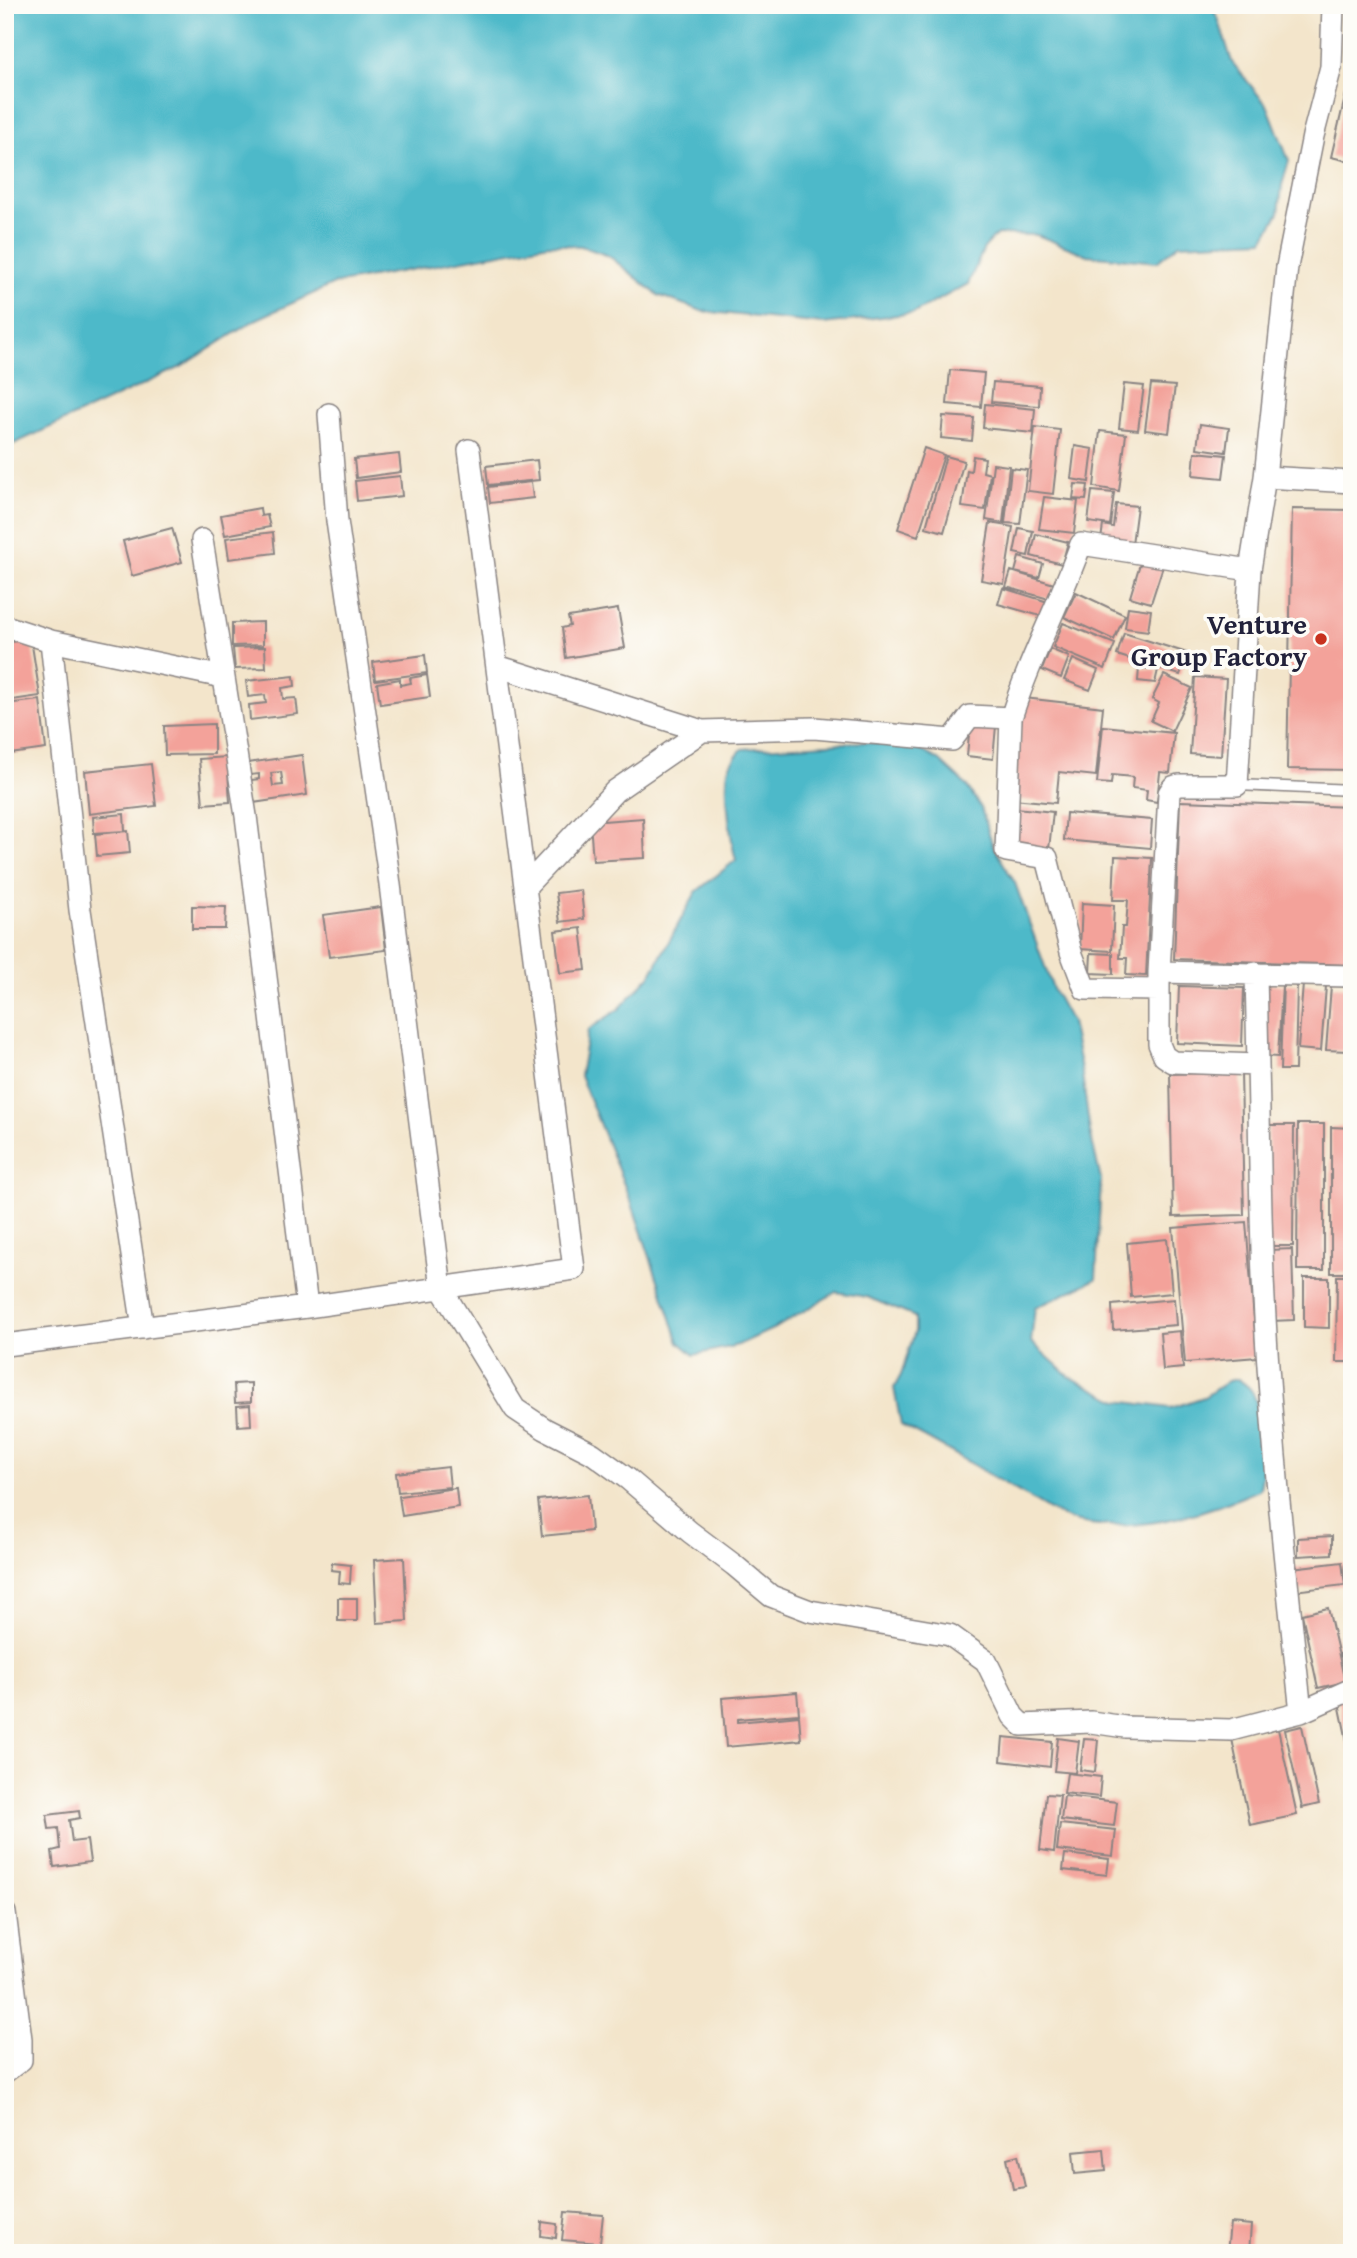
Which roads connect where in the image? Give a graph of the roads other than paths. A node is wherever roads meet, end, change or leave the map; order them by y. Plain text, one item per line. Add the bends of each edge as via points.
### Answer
1 (1333, 5) edge
2 (329, 414) dead end
3 (469, 450) dead end
4 (1265, 477) junction
5 (1352, 482) edge
6 (202, 540) dead end
7 (1250, 570) junction
8 (5, 626) edge
9 (51, 641) junction
10 (497, 666) junction
11 (223, 677) junction
12 (1011, 718) junction
13 (702, 732) junction
14 (1237, 785) junction
15 (1352, 790) edge
16 (526, 886) junction
17 (1256, 973) junction
18 (1352, 975) edge
19 (1159, 981) junction
20 (1258, 1065) junction
21 (441, 1288) junction
22 (307, 1307) junction
23 (143, 1328) junction
24 (5, 1345) edge
25 (1352, 1689) edge
26 (1301, 1712) junction
27 (5, 1913) edge
28 (5, 2072) edge

1 - 4 street via 1331,66 1287,267
2 - 21 street via 337,521 389,877
3 - 10 street
4 - 5 street
4 - 7 street
6 - 11 street
7 - 12 street via 1081,544
7 - 14 street
8 - 9 street
9 - 11 street
9 - 23 street via 80,910
10 - 13 street
10 - 16 street
11 - 22 street via 246,816
12 - 13 street via 970,716 952,740 814,728
12 - 19 street via 1006,851 1047,858 1085,989
13 - 16 street via 615,791
14 - 15 lane
14 - 19 street via 1179,785 1169,793
16 - 21 street via 574,1269
17 - 18 street
17 - 19 street
17 - 20 street
19 - 20 street via 1159,1044 1164,1056 1173,1062
20 - 26 street via 1270,1407
21 - 22 street
21 - 26 street via 515,1409 628,1479 771,1596 810,1611 950,1635 986,1661 1013,1716 1023,1725 1091,1722 1231,1730
22 - 23 street
23 - 24 street
25 - 26 street
27 - 28 street via 21,2039 21,2060

